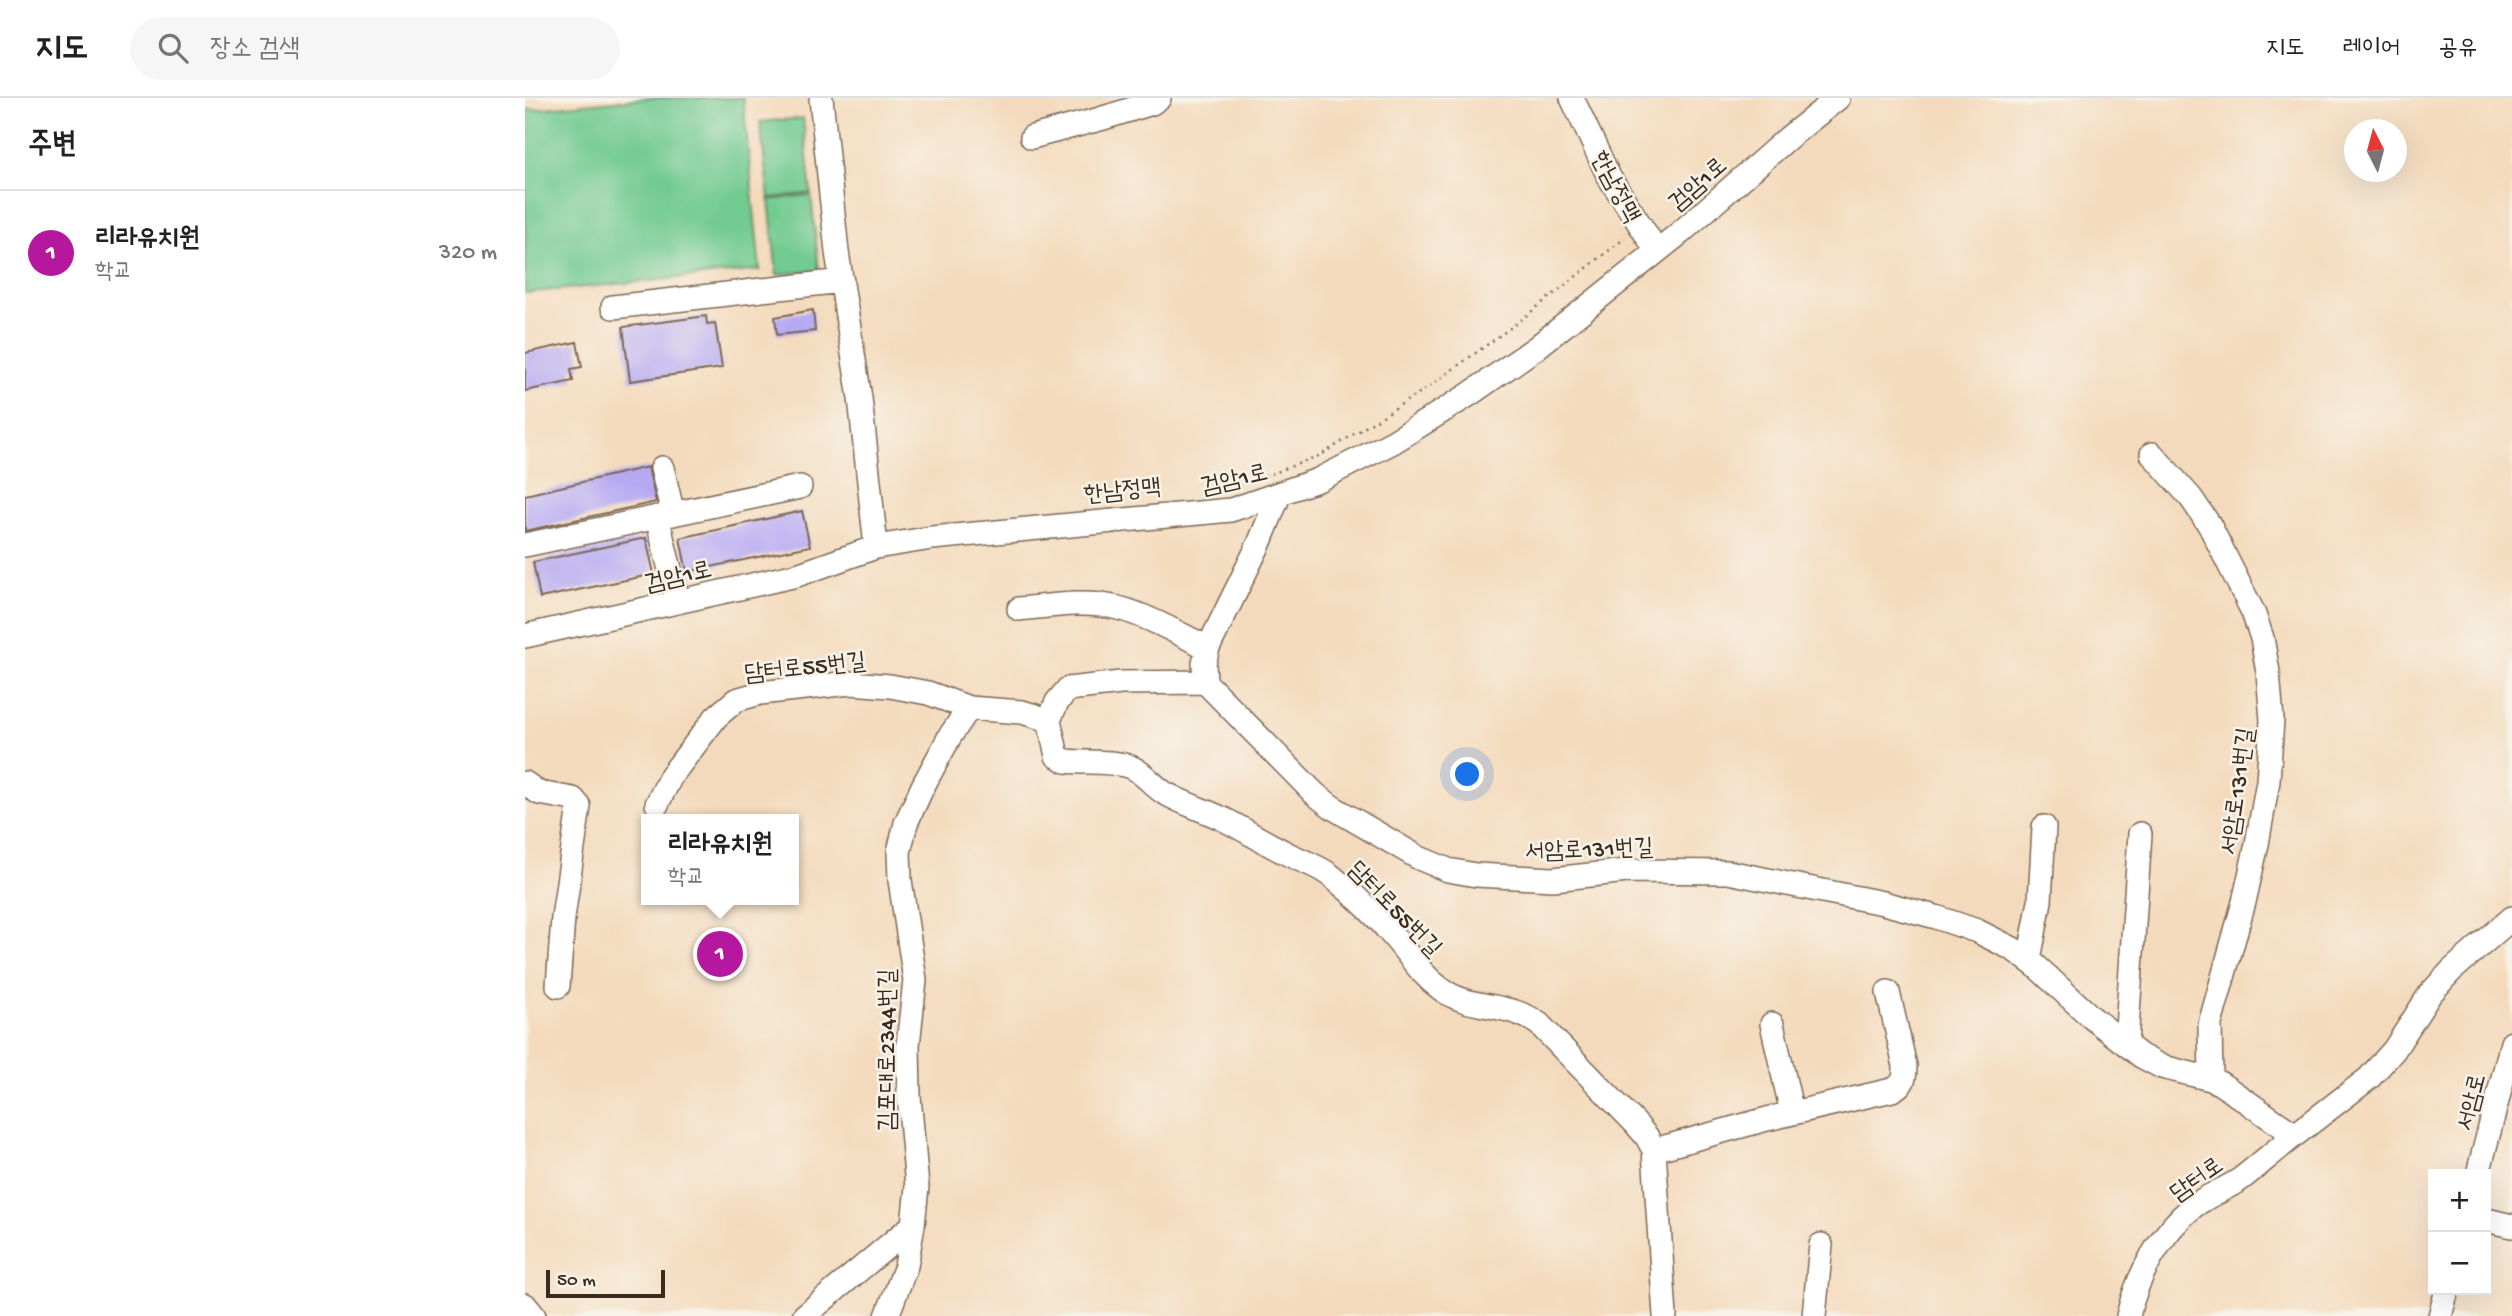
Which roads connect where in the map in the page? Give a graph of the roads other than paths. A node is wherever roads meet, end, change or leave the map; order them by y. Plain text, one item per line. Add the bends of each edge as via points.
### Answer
1 (821, 98) edge
2 (1159, 98) edge
3 (1572, 98) edge
4 (1838, 98) edge
5 (1031, 137) dead end
6 (1657, 251) junction
7 (842, 281) junction
8 (613, 307) dead end
9 (2153, 454) dead end
10 (662, 468) dead end
11 (800, 487) dead end
12 (1279, 495) junction
13 (665, 516) junction
14 (525, 545) edge
15 (876, 547) junction
16 (678, 602) junction
17 (1019, 609) dead end
18 (525, 636) edge
19 (1208, 648) junction
20 (1205, 682) junction
21 (969, 708) junction
22 (1049, 720) junction
23 (525, 783) edge
24 (657, 804) dead end
25 (2044, 827) dead end
26 (2140, 834) dead end
27 (2512, 918) edge
28 (2028, 960) junction
29 (558, 986) dead end
30 (1888, 992) dead end
31 (1772, 1024) dead end
32 (2512, 1043) edge
33 (2126, 1044) junction
34 (2211, 1079) junction
35 (1792, 1113) junction
36 (2295, 1135) junction
37 (1654, 1150) junction
38 (2479, 1169) edge
39 (2491, 1221) edge
40 (913, 1225) junction
41 (2512, 1226) edge
42 (1821, 1245) dead end
43 (2446, 1295) edge
44 (525, 1305) edge
45 (534, 1316) edge
46 (804, 1316) edge
47 (887, 1316) edge
48 (1665, 1316) edge
49 (1814, 1316) edge
50 (2128, 1316) edge
51 (2440, 1316) edge

1 - 7 street
2 - 5 street via 1100,120
3 - 6 street via 1609,177
4 - 6 street, 검암1로
6 - 12 street, 검암1로 via 1470,394 1393,442
7 - 8 street
7 - 15 street
9 - 34 street, 서암로131번길 via 2210,526 2253,612 2268,672 2272,720 2268,781 2244,902 2210,1024
10 - 13 street
11 - 13 street
12 - 15 street, 검암1로 via 1231,510
12 - 19 street
13 - 14 street
13 - 16 street
15 - 16 street, 검암1로 via 797,575
16 - 18 street, 검암1로
17 - 19 street via 1117,608
19 - 20 street
20 - 22 street via 1121,682 1068,690
20 - 28 street, 서암로131번길 via 1315,794 1419,858 1448,870 1553,879 1627,871 1728,872 1936,917 1977,931
21 - 22 street, 담터로55번길 via 1022,712
21 - 24 street, 담터로55번길 via 928,693 850,683 736,700 695,742
21 - 40 street, 김포대로2344번길 via 923,786 899,852 915,981 908,1045 917,1187
22 - 37 street, 담터로55번길 via 1057,756 1066,761 1126,765 1178,800 1312,864 1370,912 1424,976 1443,991 1462,1001 1525,1013 1625,1113
23 - 29 street via 539,793 573,799 579,806
25 - 28 street via 2041,901
26 - 33 street
27 - 36 street via 2430,994 2394,1050 2369,1078
28 - 33 street, 서암로131번길
30 - 35 street via 1905,1066 1902,1085
31 - 35 street
32 - 38 street, 서암로
33 - 34 street, 서암로131번길 via 2162,1067
34 - 36 street, 서암로131번길
35 - 37 street
36 - 50 street, 담터로 via 2222,1192 2195,1205 2167,1235 2143,1272
37 - 48 street
39 - 41 street
40 - 46 street
40 - 47 street, 김포대로2344번길 via 907,1266
42 - 49 street
43 - 51 street
44 - 45 street

